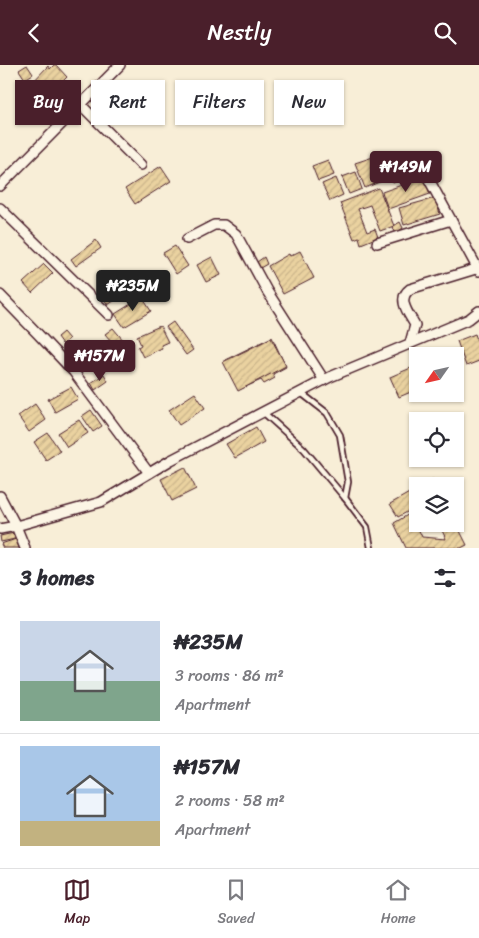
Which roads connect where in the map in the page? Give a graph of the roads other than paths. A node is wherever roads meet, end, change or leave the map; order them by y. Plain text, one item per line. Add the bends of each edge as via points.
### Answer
1 (120, 65) edge
2 (81, 105) joint
3 (61, 125) edge
4 (142, 165) dead end
5 (421, 165) dead end
6 (0, 186) edge
7 (0, 208) edge
8 (451, 220) junction
9 (187, 239) dead end
10 (377, 243) dead end
11 (478, 269) edge
12 (0, 295) edge
13 (479, 311) edge
14 (109, 315) dead end
15 (410, 343) junction
16 (324, 380) junction
17 (300, 393) junction
18 (264, 412) junction
19 (149, 473) junction
20 (0, 496) edge
21 (345, 497) junction
22 (16, 526) junction
23 (0, 529) edge
24 (26, 548) edge
25 (371, 548) edge

1 - 2 street
2 - 4 street
3 - 6 street
5 - 8 street
7 - 14 street
8 - 10 street
8 - 11 street
9 - 16 street via 214,225 224,225 236,234 267,291
11 - 15 street via 407,291 404,306 415,325
12 - 19 street via 73,371
13 - 15 street via 469,319
15 - 16 street
16 - 17 street
17 - 18 street
17 - 21 lane via 327,413 340,435 348,482
18 - 19 street
18 - 21 lane via 304,449
19 - 22 street via 101,502
20 - 22 street
21 - 25 lane via 367,527
22 - 23 street
22 - 24 street

